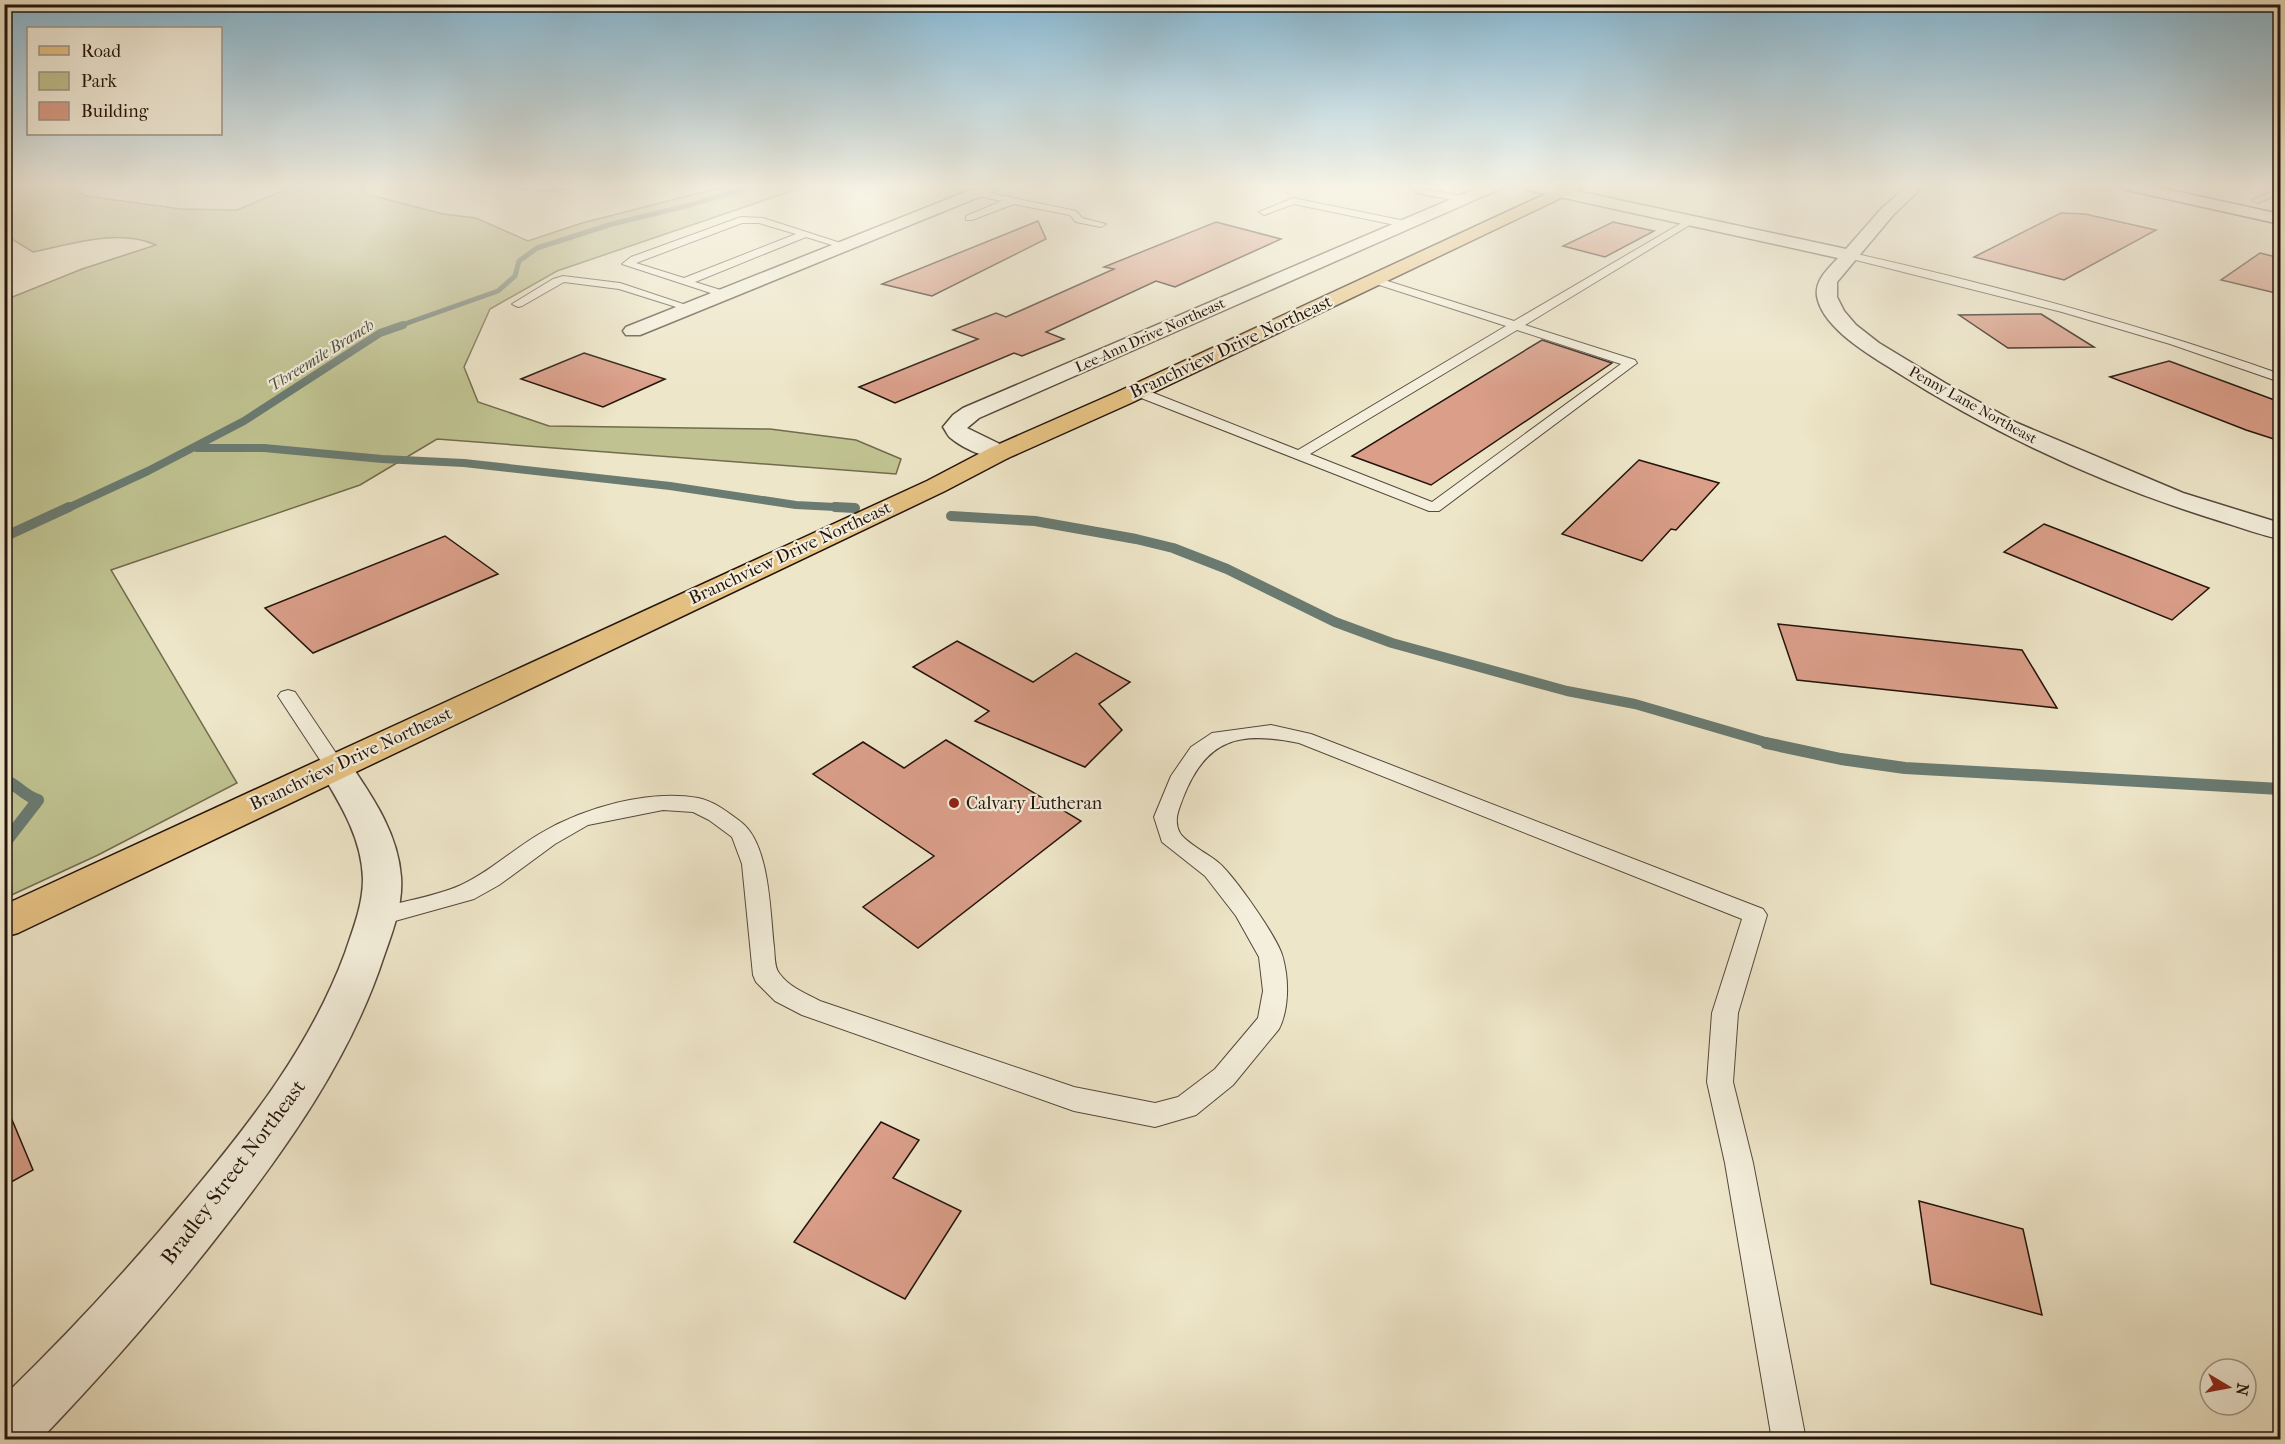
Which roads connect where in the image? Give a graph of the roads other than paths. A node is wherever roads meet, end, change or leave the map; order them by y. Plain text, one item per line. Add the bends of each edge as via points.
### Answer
1 (653, 252) edge
2 (760, 252) edge
3 (829, 252) edge
4 (1340, 252) edge
5 (1433, 252) edge
6 (1639, 252) edge
7 (1836, 252) edge
8 (1850, 252) edge
9 (1848, 255) junction
10 (1374, 280) junction
11 (685, 282) junction
12 (723, 294) junction
13 (518, 304) dead end
14 (689, 308) junction
15 (1517, 325) junction
16 (633, 331) dead end
17 (2280, 378) edge
18 (1136, 391) junction
19 (999, 453) junction
20 (1299, 455) junction
21 (2280, 531) edge
22 (288, 696) dead end
23 (335, 767) junction
24 (377, 917) junction
25 (4, 922) edge
26 (4, 1436) edge
27 (1788, 1440) edge

1 - 11 lane via 627,264
2 - 11 lane
3 - 12 street
4 - 19 street, Lee-Ann Drive Northeast via 970,413 955,427 965,438
5 - 10 main road, Branchview Drive Northeast
6 - 15 lane
7 - 9 street
8 - 9 street, Penny Lane Northeast
9 - 17 lane via 1953,278 2049,305
9 - 21 street, Penny Lane Northeast via 1828,281 1827,297 1835,313 1872,347 1937,388 2030,438 2174,498
10 - 15 lane
10 - 18 main road, Branchview Drive Northeast
11 - 12 lane
12 - 14 street
13 - 14 lane via 557,281 572,280 621,286
14 - 16 street
15 - 20 lane
15 - 20 lane via 1631,363 1434,508
18 - 19 main road, Branchview Drive Northeast
18 - 20 lane
19 - 23 main road, Branchview Drive Northeast
22 - 23 lane
23 - 24 street, Bradley Street Northeast via 368,822 379,850 382,878
23 - 25 main road, Branchview Drive Northeast
24 - 26 street, Bradley Street Northeast via 357,982 304,1079 262,1141 167,1263
24 - 27 lane via 466,893 581,820 663,803 697,805 741,833 753,864 765,975 784,994 811,1008 1074,1100 1155,1115 1186,1107 1224,1077 1270,1022 1275,991 1271,956 1244,910 1214,870 1170,837 1165,817 1173,796 1198,752 1219,737 1271,731 1304,738 1755,915 1725,1013 1720,1082

